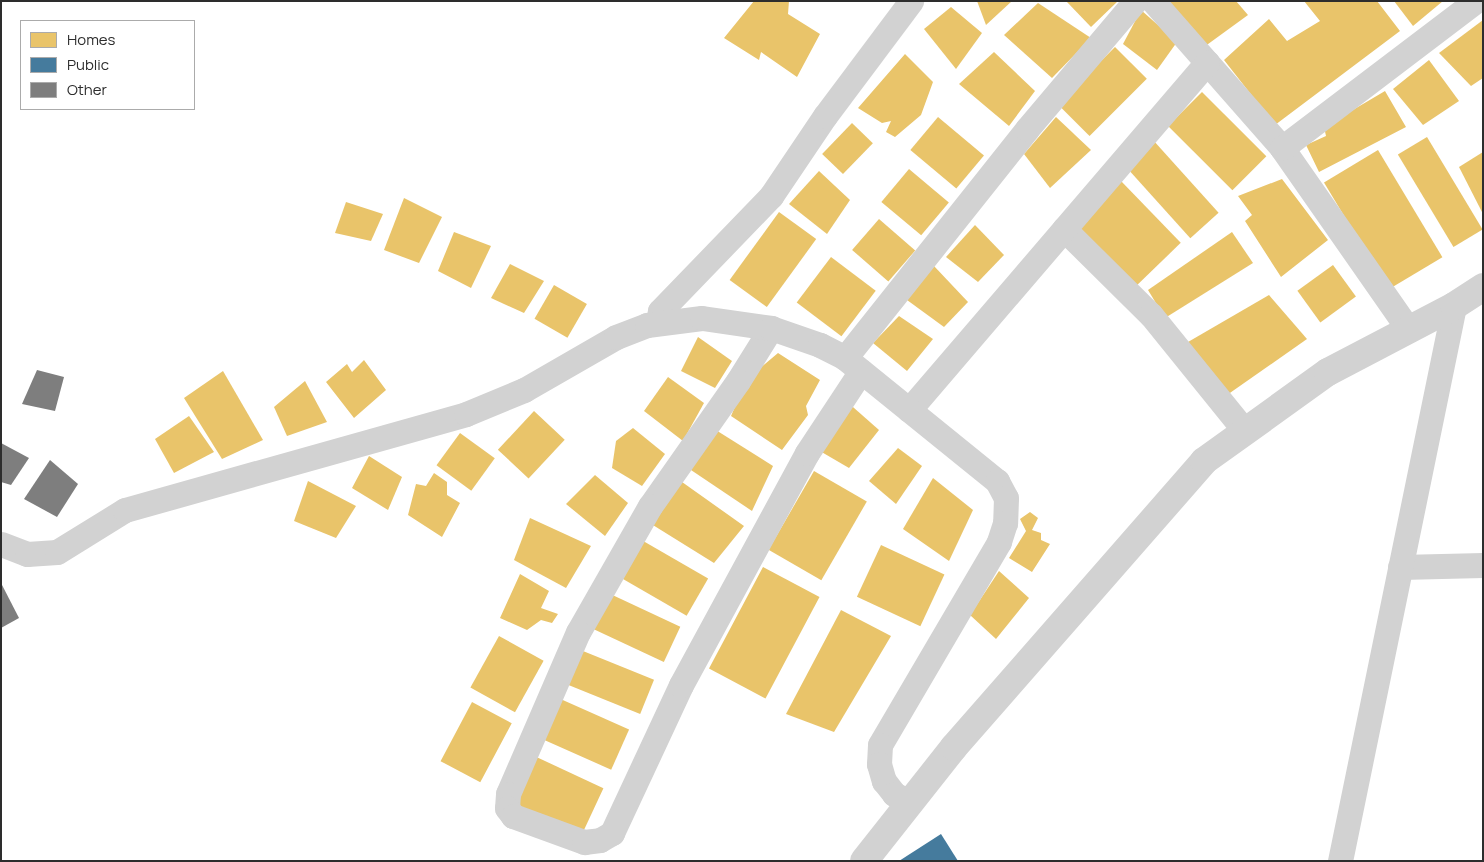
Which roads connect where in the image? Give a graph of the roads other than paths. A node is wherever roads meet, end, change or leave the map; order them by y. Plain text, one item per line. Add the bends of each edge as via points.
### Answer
1 (911, 1) edge
2 (1135, 1) edge
3 (1153, 1) edge
4 (1476, 1) edge
5 (1206, 62) junction
6 (1282, 148) junction
7 (1064, 229) junction
8 (1483, 287) edge
9 (1454, 306) junction
10 (658, 322) junction
11 (771, 328) junction
12 (1409, 330) junction
13 (853, 365) junction
14 (910, 410) junction
15 (1245, 432) junction
16 (1, 544) edge
17 (1483, 565) edge
18 (1400, 567) junction
19 (910, 804) junction
20 (864, 861) edge
21 (1340, 861) edge

1 - 10 street via 824,116 770,196 660,311
2 - 13 street via 1027,130
3 - 5 street
4 - 6 street
5 - 6 street
5 - 7 street
6 - 12 street
7 - 14 street
7 - 15 street via 1151,315
8 - 9 street
9 - 12 street
9 - 18 street
10 - 11 street via 702,318
10 - 16 street via 616,337 524,390 466,414 125,510 57,552 27,554
11 - 13 street via 820,345
11 - 13 street via 738,381 650,506 578,632 508,794 506,808 513,816 584,842 600,840 612,833 700,651
12 - 15 street via 1328,372
13 - 14 street
14 - 19 street via 997,481 1007,504 1005,523 994,550 880,745 879,764 884,781 894,794
15 - 19 street via 1204,461 954,747
17 - 18 street
18 - 21 street
19 - 20 street

